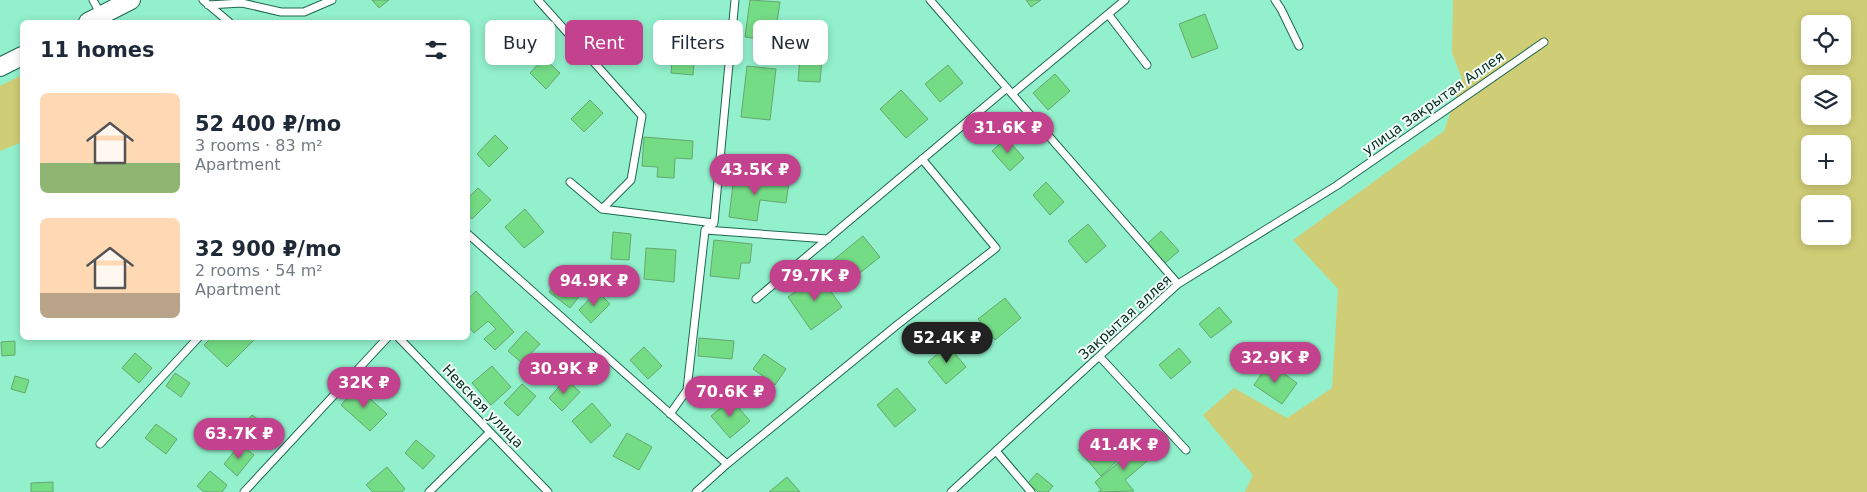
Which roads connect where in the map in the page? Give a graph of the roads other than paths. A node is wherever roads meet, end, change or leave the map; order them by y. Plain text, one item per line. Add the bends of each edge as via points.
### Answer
1 (131, 0) edge
2 (332, 0) edge
3 (538, 0) edge
4 (735, 0) edge
5 (930, 0) edge
6 (1125, 0) edge
7 (1275, 0) edge
8 (206, 2) edge
9 (94, 13) edge
10 (1108, 14) junction
11 (227, 20) edge
12 (1544, 42) dead end
13 (1299, 46) dead end
14 (20, 57) edge
15 (1147, 65) dead end
16 (0, 67) edge
17 (1010, 91) junction
18 (922, 159) junction
19 (570, 182) dead end
20 (1336, 186) joint
21 (602, 209) junction
22 (714, 223) junction
23 (705, 230) junction
24 (470, 236) edge
25 (828, 238) junction
26 (1178, 284) junction
27 (756, 299) dead end
28 (196, 340) edge
29 (385, 340) edge
30 (401, 340) edge
31 (1100, 357) junction
32 (670, 414) junction
33 (490, 432) junction
34 (100, 444) dead end
35 (1186, 450) dead end
36 (996, 451) junction
37 (727, 464) junction
38 (244, 492) edge
39 (429, 492) edge
40 (548, 492) edge
41 (696, 492) edge
42 (951, 492) edge
43 (1030, 492) edge

1 - 9 street
2 - 8 lane via 304,12 281,12 242,3
3 - 21 lane via 642,116 631,180
4 - 22 lane
5 - 17 lane
6 - 10 lane
7 - 13 lane
8 - 11 lane
10 - 15 lane
10 - 17 lane
12 - 20 lane, улица Закрытая Аллея
14 - 16 street
17 - 18 lane
17 - 26 lane
18 - 25 lane
18 - 37 lane via 996,248
19 - 21 lane
20 - 26 lane, Закрытая аллея
21 - 22 lane
22 - 23 lane
23 - 25 lane
23 - 32 lane via 687,390
24 - 32 lane
25 - 27 lane
26 - 31 lane, Закрытая аллея
28 - 34 lane
29 - 38 lane
30 - 33 lane, Невская улица
31 - 35 lane
31 - 36 lane, Закрытая аллея
32 - 37 lane
33 - 39 lane
33 - 40 lane, Невская улица
36 - 42 lane, Закрытая аллея
36 - 43 lane
37 - 41 lane

